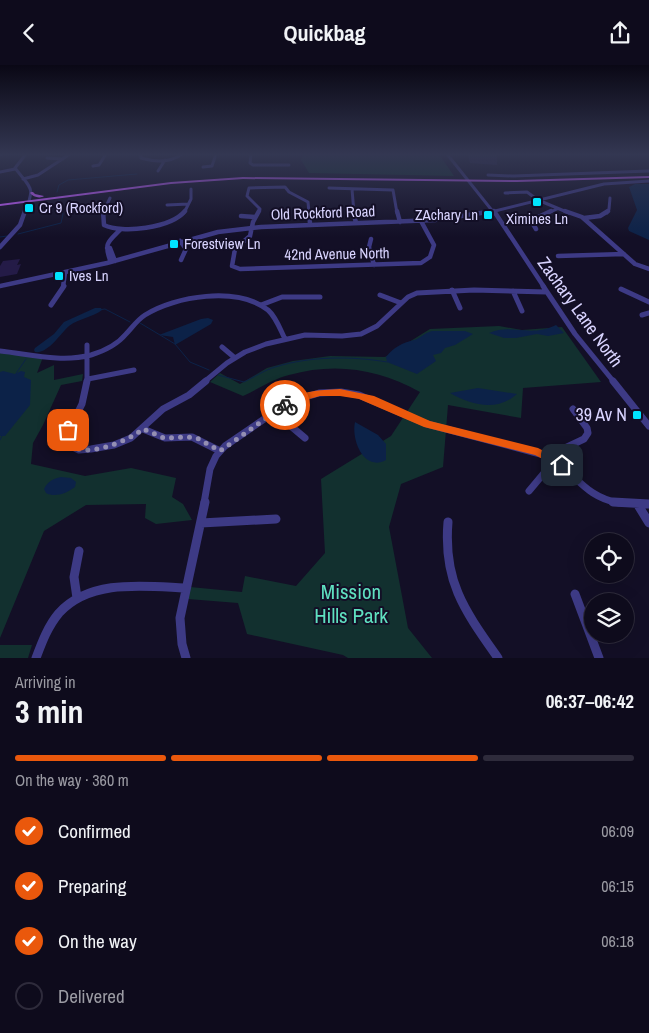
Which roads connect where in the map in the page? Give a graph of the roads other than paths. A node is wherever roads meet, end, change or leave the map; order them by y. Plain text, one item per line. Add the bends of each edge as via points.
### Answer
1 (25, 182) edge
2 (168, 182) edge
3 (191, 182) edge
4 (466, 182) edge
5 (621, 182) edge
6 (329, 188) dead end
7 (191, 189) dead end
8 (352, 189) junction
9 (32, 193) junction
10 (505, 193) dead end
11 (48, 196) junction
12 (110, 198) dead end
13 (610, 198) dead end
14 (29, 200) junction
15 (538, 200) junction
16 (10, 203) junction
17 (0, 204) edge
18 (188, 204) junction
19 (167, 205) dead end
20 (26, 208) junction
21 (556, 209) junction
22 (492, 212) junction
23 (241, 217) dead end
24 (255, 217) junction
25 (584, 218) junction
26 (421, 221) junction
27 (400, 222) junction
28 (356, 223) junction
29 (310, 224) junction
30 (252, 227) junction
31 (536, 229) dead end
32 (120, 230) junction
33 (372, 239) dead end
34 (180, 241) junction
35 (1, 245) edge
36 (624, 254) junction
37 (558, 256) dead end
38 (181, 259) dead end
39 (115, 261) junction
40 (374, 265) junction
41 (649, 269) edge
42 (66, 273) junction
43 (0, 286) edge
44 (621, 289) dead end
45 (452, 291) junction
46 (513, 291) junction
47 (547, 292) junction
48 (380, 295) dead end
49 (320, 297) dead end
50 (649, 302) edge
51 (401, 303) junction
52 (51, 305) dead end
53 (261, 305) junction
54 (460, 308) dead end
55 (522, 311) dead end
56 (649, 313) edge
57 (642, 315) dead end
58 (285, 339) junction
59 (88, 345) dead end
60 (222, 347) dead end
61 (0, 351) edge
62 (88, 356) junction
63 (235, 358) junction
64 (134, 370) dead end
65 (88, 379) junction
66 (573, 409) dead end
67 (274, 412) junction
68 (648, 424) edge
69 (143, 429) junction
70 (305, 438) dead end
71 (220, 451) junction
72 (555, 460) junction
73 (529, 491) dead end
74 (638, 505) junction
75 (649, 505) edge
76 (276, 519) dead end
77 (448, 522) dead end
78 (201, 523) junction
79 (649, 523) edge
80 (79, 551) dead end
81 (184, 588) junction
82 (575, 594) dead end
83 (77, 598) junction
84 (36, 658) edge
85 (186, 658) edge
86 (498, 658) edge
87 (599, 658) edge

1 - 9 street
2 - 11 main road
3 - 14 main road
4 - 22 street, Zachary Lane North
5 - 15 street, Old Rockford Road
6 - 8 street
7 - 18 street
8 - 27 street via 393,189
8 - 28 street
9 - 11 main road
9 - 14 street
10 - 15 street via 532,193
11 - 14 main road
12 - 32 street via 104,207 102,223
13 - 25 street via 612,207 609,211 600,217
14 - 16 main road
14 - 17 main road
14 - 20 street
15 - 21 street
15 - 22 street, Old Rockford Road
16 - 17 main road
16 - 20 main road via 22,204
18 - 19 street
18 - 32 street via 178,217 137,229
20 - 35 street via 20,225
21 - 25 street
21 - 31 street via 534,219
22 - 26 street, Old Rockford Road
22 - 47 street, Zachary Lane North
23 - 24 street
24 - 29 street via 260,207 249,198 248,189 285,187 308,202
24 - 30 street
25 - 36 street
26 - 27 street, Old Rockford Road
26 - 40 street, 42nd Avenue North via 433,242 431,255 425,261
27 - 28 street, Old Rockford Road
28 - 29 street, Old Rockford Road
29 - 30 street, Old Rockford Road
30 - 34 street, Old Rockford Road
30 - 40 street, 42nd Avenue North via 250,235 237,246 232,266 240,269
32 - 39 street via 108,242 106,249 110,259
33 - 40 street via 369,244
34 - 38 street via 186,249
34 - 39 street, Old Rockford Road
36 - 37 street
36 - 41 street via 635,264
39 - 42 street, Old Rockford Road
42 - 43 street, Old Rockford Road
42 - 52 street via 64,286
44 - 50 street
45 - 46 street
45 - 51 street via 417,293
45 - 54 street
46 - 47 street
46 - 55 street
47 - 68 street, Zachary Lane North via 575,334
48 - 51 street
49 - 53 street via 286,295
51 - 58 street via 377,326 361,334 314,334
53 - 58 street via 270,313
53 - 62 street via 230,297 169,304 140,319 113,345
56 - 57 street
58 - 63 street
59 - 62 street
60 - 63 street
61 - 62 street via 68,358
62 - 65 street
63 - 69 street via 197,389 164,409
64 - 65 street
65 - 69 street via 82,403 66,436 69,445 79,450 114,445
66 - 72 street via 588,433 584,439 565,448
67 - 70 street
67 - 71 street
67 - 72 street via 305,397 330,392 350,393 428,424 538,452
69 - 71 street via 164,438 197,438
71 - 78 street via 210,469
72 - 73 street
72 - 74 street via 595,496 613,504
74 - 75 street
74 - 79 street
76 - 78 street
77 - 86 street via 450,575 466,611
78 - 81 street
80 - 83 street via 74,577
81 - 83 street via 100,588
81 - 85 street via 180,625
82 - 87 street
83 - 84 street via 52,622

